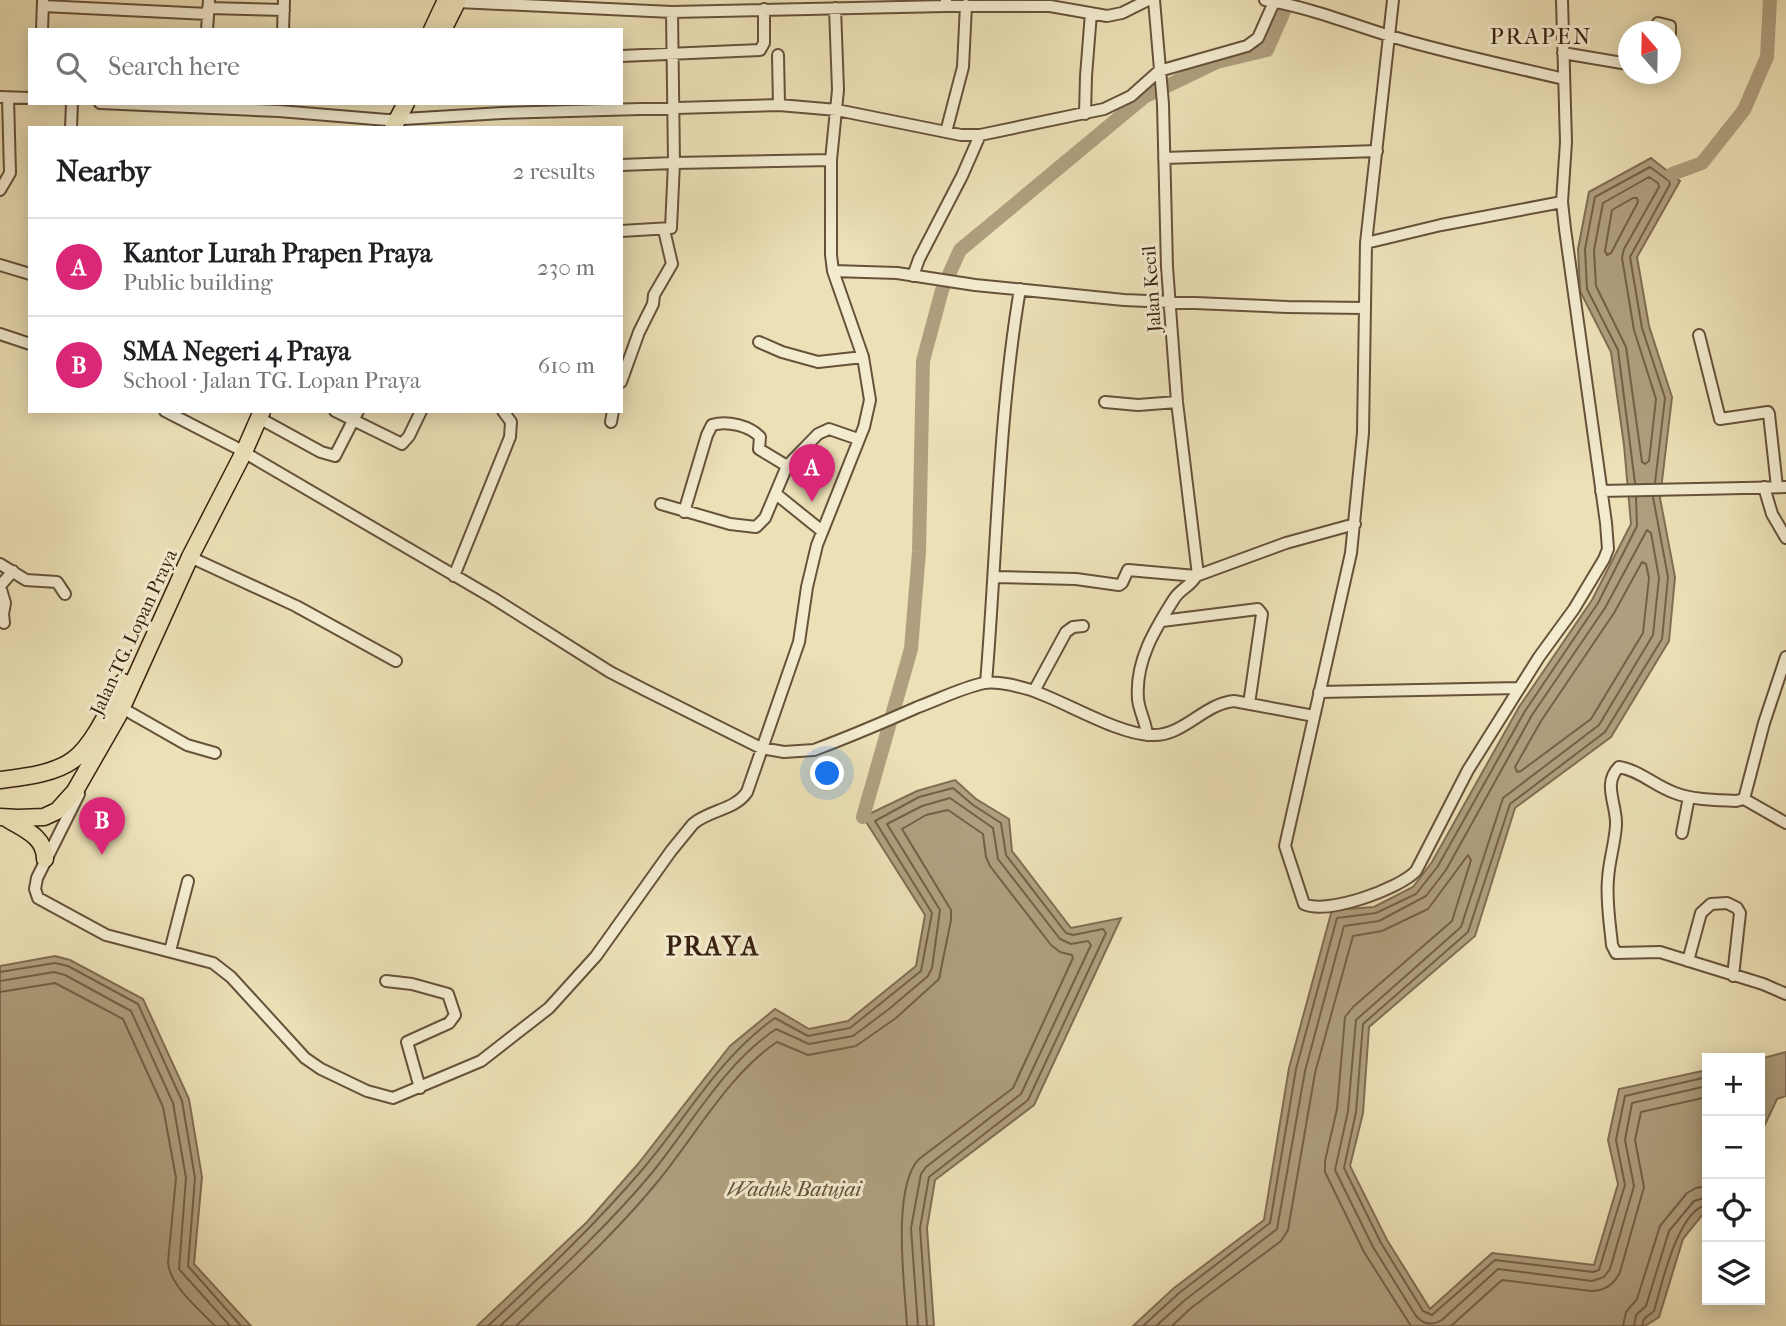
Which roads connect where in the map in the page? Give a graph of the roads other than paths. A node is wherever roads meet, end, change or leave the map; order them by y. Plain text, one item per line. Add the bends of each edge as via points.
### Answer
1 (1148, 0) edge
2 (1154, 0) edge
3 (1393, 0) edge
4 (1562, 0) edge
5 (454, 1) edge
6 (1273, 1) edge
7 (43, 3) edge
8 (946, 3) edge
9 (816, 4) edge
10 (284, 5) edge
11 (966, 5) junction
12 (208, 7) edge
13 (835, 8) junction
14 (764, 9) junction
15 (672, 12) junction
16 (1091, 13) junction
17 (42, 28) edge
18 (207, 28) edge
19 (283, 28) edge
20 (434, 28) edge
21 (444, 28) edge
22 (1388, 35) junction
23 (1563, 53) junction
24 (778, 55) dead end
25 (623, 56) edge
26 (673, 56) junction
27 (1618, 62) edge
28 (1160, 75) junction
29 (1564, 79) junction
30 (4, 97) edge
31 (28, 99) edge
32 (72, 105) edge
33 (167, 105) edge
34 (404, 105) edge
35 (779, 105) junction
36 (201, 106) edge
37 (280, 107) edge
38 (674, 108) junction
39 (837, 110) junction
40 (1085, 114) junction
41 (391, 120) edge
42 (71, 126) edge
43 (946, 132) junction
44 (980, 135) junction
45 (1377, 151) junction
46 (1164, 158) junction
47 (831, 159) junction
48 (674, 163) junction
49 (623, 165) edge
50 (0, 190) edge
51 (1562, 202) junction
52 (664, 230) junction
53 (623, 231) edge
54 (1366, 243) junction
55 (0, 265) edge
56 (833, 271) junction
57 (28, 273) edge
58 (914, 276) junction
59 (1020, 289) junction
60 (1170, 302) junction
61 (1365, 308) junction
62 (0, 334) edge
63 (1699, 335) dead end
64 (759, 342) dead end
65 (28, 343) edge
66 (863, 357) junction
67 (623, 376) edge
68 (1105, 402) dead end
69 (1177, 402) junction
70 (169, 413) edge
71 (257, 413) edge
72 (420, 413) edge
73 (504, 413) edge
74 (355, 416) edge
75 (858, 439) junction
76 (240, 450) junction
77 (787, 466) junction
78 (1764, 486) junction
79 (1782, 487) edge
80 (1601, 491) junction
81 (776, 494) junction
82 (661, 504) dead end
83 (684, 512) junction
84 (1355, 524) junction
85 (822, 531) junction
86 (1786, 538) edge
87 (190, 557) junction
88 (0, 564) edge
89 (13, 571) junction
90 (1197, 575) junction
91 (454, 576) junction
92 (995, 577) junction
93 (65, 594) dead end
94 (1161, 621) junction
95 (4, 623) dead end
96 (1083, 626) dead end
97 (1786, 657) edge
98 (396, 661) dead end
99 (986, 683) junction
100 (1519, 688) junction
101 (1034, 691) junction
102 (1319, 692) junction
103 (1249, 704) junction
104 (122, 708) junction
105 (1314, 716) junction
106 (1147, 735) junction
107 (761, 748) junction
108 (215, 753) dead end
109 (74, 759) junction
110 (88, 769) junction
111 (0, 780) edge
112 (1689, 797) junction
113 (1744, 799) junction
114 (3, 817) edge
115 (1786, 823) edge
116 (1682, 833) dead end
117 (45, 859) junction
118 (188, 881) dead end
119 (170, 951) junction
120 (1688, 961) junction
121 (1732, 976) junction
122 (386, 981) dead end
123 (1786, 994) edge
124 (420, 1088) junction

1 - 16 street via 1113,15
2 - 28 street, Jalan Kecil
3 - 22 street
4 - 23 street
5 - 15 street
5 - 20 highway
5 - 21 highway
6 - 22 street
6 - 28 street via 1262,32 1252,44
7 - 12 street
7 - 17 street
8 - 11 street
8 - 13 street
9 - 13 street
9 - 14 street
10 - 12 street
10 - 19 street
11 - 16 street via 1050,6
11 - 43 street via 963,67
12 - 18 street
13 - 39 street
14 - 15 street
14 - 26 street via 760,50
15 - 26 street
16 - 40 street
22 - 29 street
22 - 45 street
23 - 27 street
23 - 29 street
24 - 35 street
25 - 26 street
26 - 38 street
28 - 40 street via 1116,104
28 - 46 street, Jalan Kecil
29 - 51 street
30 - 31 street
30 - 50 street via 10,173
32 - 42 street
33 - 36 street
34 - 41 highway
35 - 38 street
35 - 39 street
36 - 37 street
37 - 41 street
38 - 41 street
38 - 48 street
39 - 43 street
39 - 47 street
40 - 44 street
43 - 44 street
44 - 58 street
45 - 46 street
45 - 54 street
46 - 60 street, Jalan Kecil
47 - 48 street
47 - 56 street
48 - 49 street
48 - 52 street via 672,223
51 - 54 street
51 - 80 street
52 - 53 street
52 - 67 street via 672,264 654,295
54 - 61 street
55 - 57 street
56 - 58 street
56 - 66 street
58 - 59 street
59 - 60 street
59 - 92 street via 1003,414
60 - 61 street
60 - 69 street, Jalan Kecil
61 - 84 street via 1363,433
62 - 65 street
63 - 79 street via 1720,419 1769,414
64 - 66 street via 818,362
66 - 75 street via 870,400
68 - 69 street
69 - 90 street, Jalan Kecil
70 - 76 street
71 - 74 street via 333,456
71 - 76 highway, Jalan TG. Lopan Praya
72 - 74 street via 402,444
73 - 91 street via 511,422 510,437
75 - 77 street via 825,430
75 - 85 street
76 - 87 highway, Jalan TG. Lopan Praya
76 - 91 street
76 - 109 highway, Jalan TG. Lopan Praya via 169,582 127,676
77 - 81 street
77 - 83 street via 759,449 757,433 732,424 712,425
78 - 79 street
78 - 80 street
78 - 86 street via 1772,514
80 - 100 street via 1606,555
81 - 83 street via 756,527
81 - 85 street
82 - 83 street
84 - 90 street
84 - 102 street
85 - 107 street via 799,642
87 - 98 street via 296,606
87 - 104 highway, Jalan TG. Lopan Praya
88 - 89 street
89 - 93 street via 31,581 57,582
89 - 95 street via 1,586
90 - 92 street via 1129,570 1119,585
90 - 94 street via 1177,594
91 - 107 street via 610,672
92 - 99 street
94 - 103 street via 1258,609 1262,614
94 - 106 street via 1142,659 1138,687
96 - 101 street via 1066,632
97 - 113 street
99 - 101 street
99 - 107 street via 806,752
100 - 102 street
100 - 105 street via 1468,770 1413,874 1384,889 1318,907 1304,904 1284,849
101 - 106 street
102 - 105 street
103 - 105 street
103 - 106 street via 1222,703 1170,733
104 - 108 street via 187,745
104 - 110 highway, Jalan TG. Lopan Praya
107 - 124 street via 745,796 693,824 596,956 549,1008 481,1061
109 - 110 street
109 - 111 highway via 22,778
110 - 114 highway, Jalan TG. Lopan Praya via 57,811 44,817
110 - 117 street
112 - 113 street
112 - 116 street
112 - 120 street via 1618,768 1610,784 1616,818 1608,887 1615,951 1660,952
113 - 115 street
114 - 117 highway via 36,836
117 - 119 street via 35,884 41,901 106,935
118 - 119 street
119 - 124 street via 203,959 226,972 298,1051 321,1069 386,1098
120 - 121 street
120 - 121 street via 1702,913 1711,904 1727,903 1740,913
121 - 123 street
122 - 124 street via 433,989 452,1000 452,1020 407,1042

